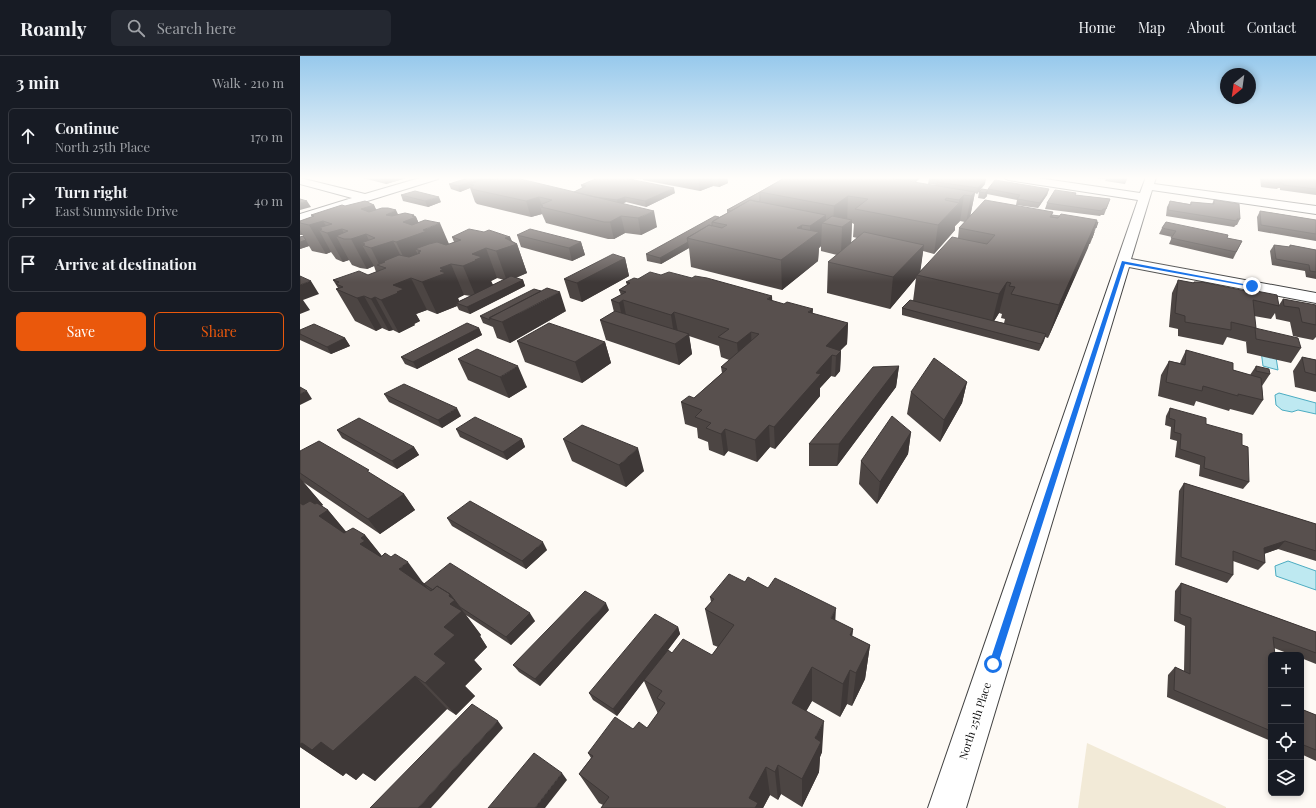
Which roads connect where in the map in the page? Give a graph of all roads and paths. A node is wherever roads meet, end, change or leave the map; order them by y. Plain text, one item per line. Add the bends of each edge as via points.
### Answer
1 (319, 212) edge
2 (1140, 212) edge
3 (300, 218) edge
4 (1123, 262) junction
5 (1316, 298) edge
6 (947, 808) edge

1 - 3 street
2 - 4 street, North 25th Place
4 - 5 street
4 - 6 street, North 25th Place

